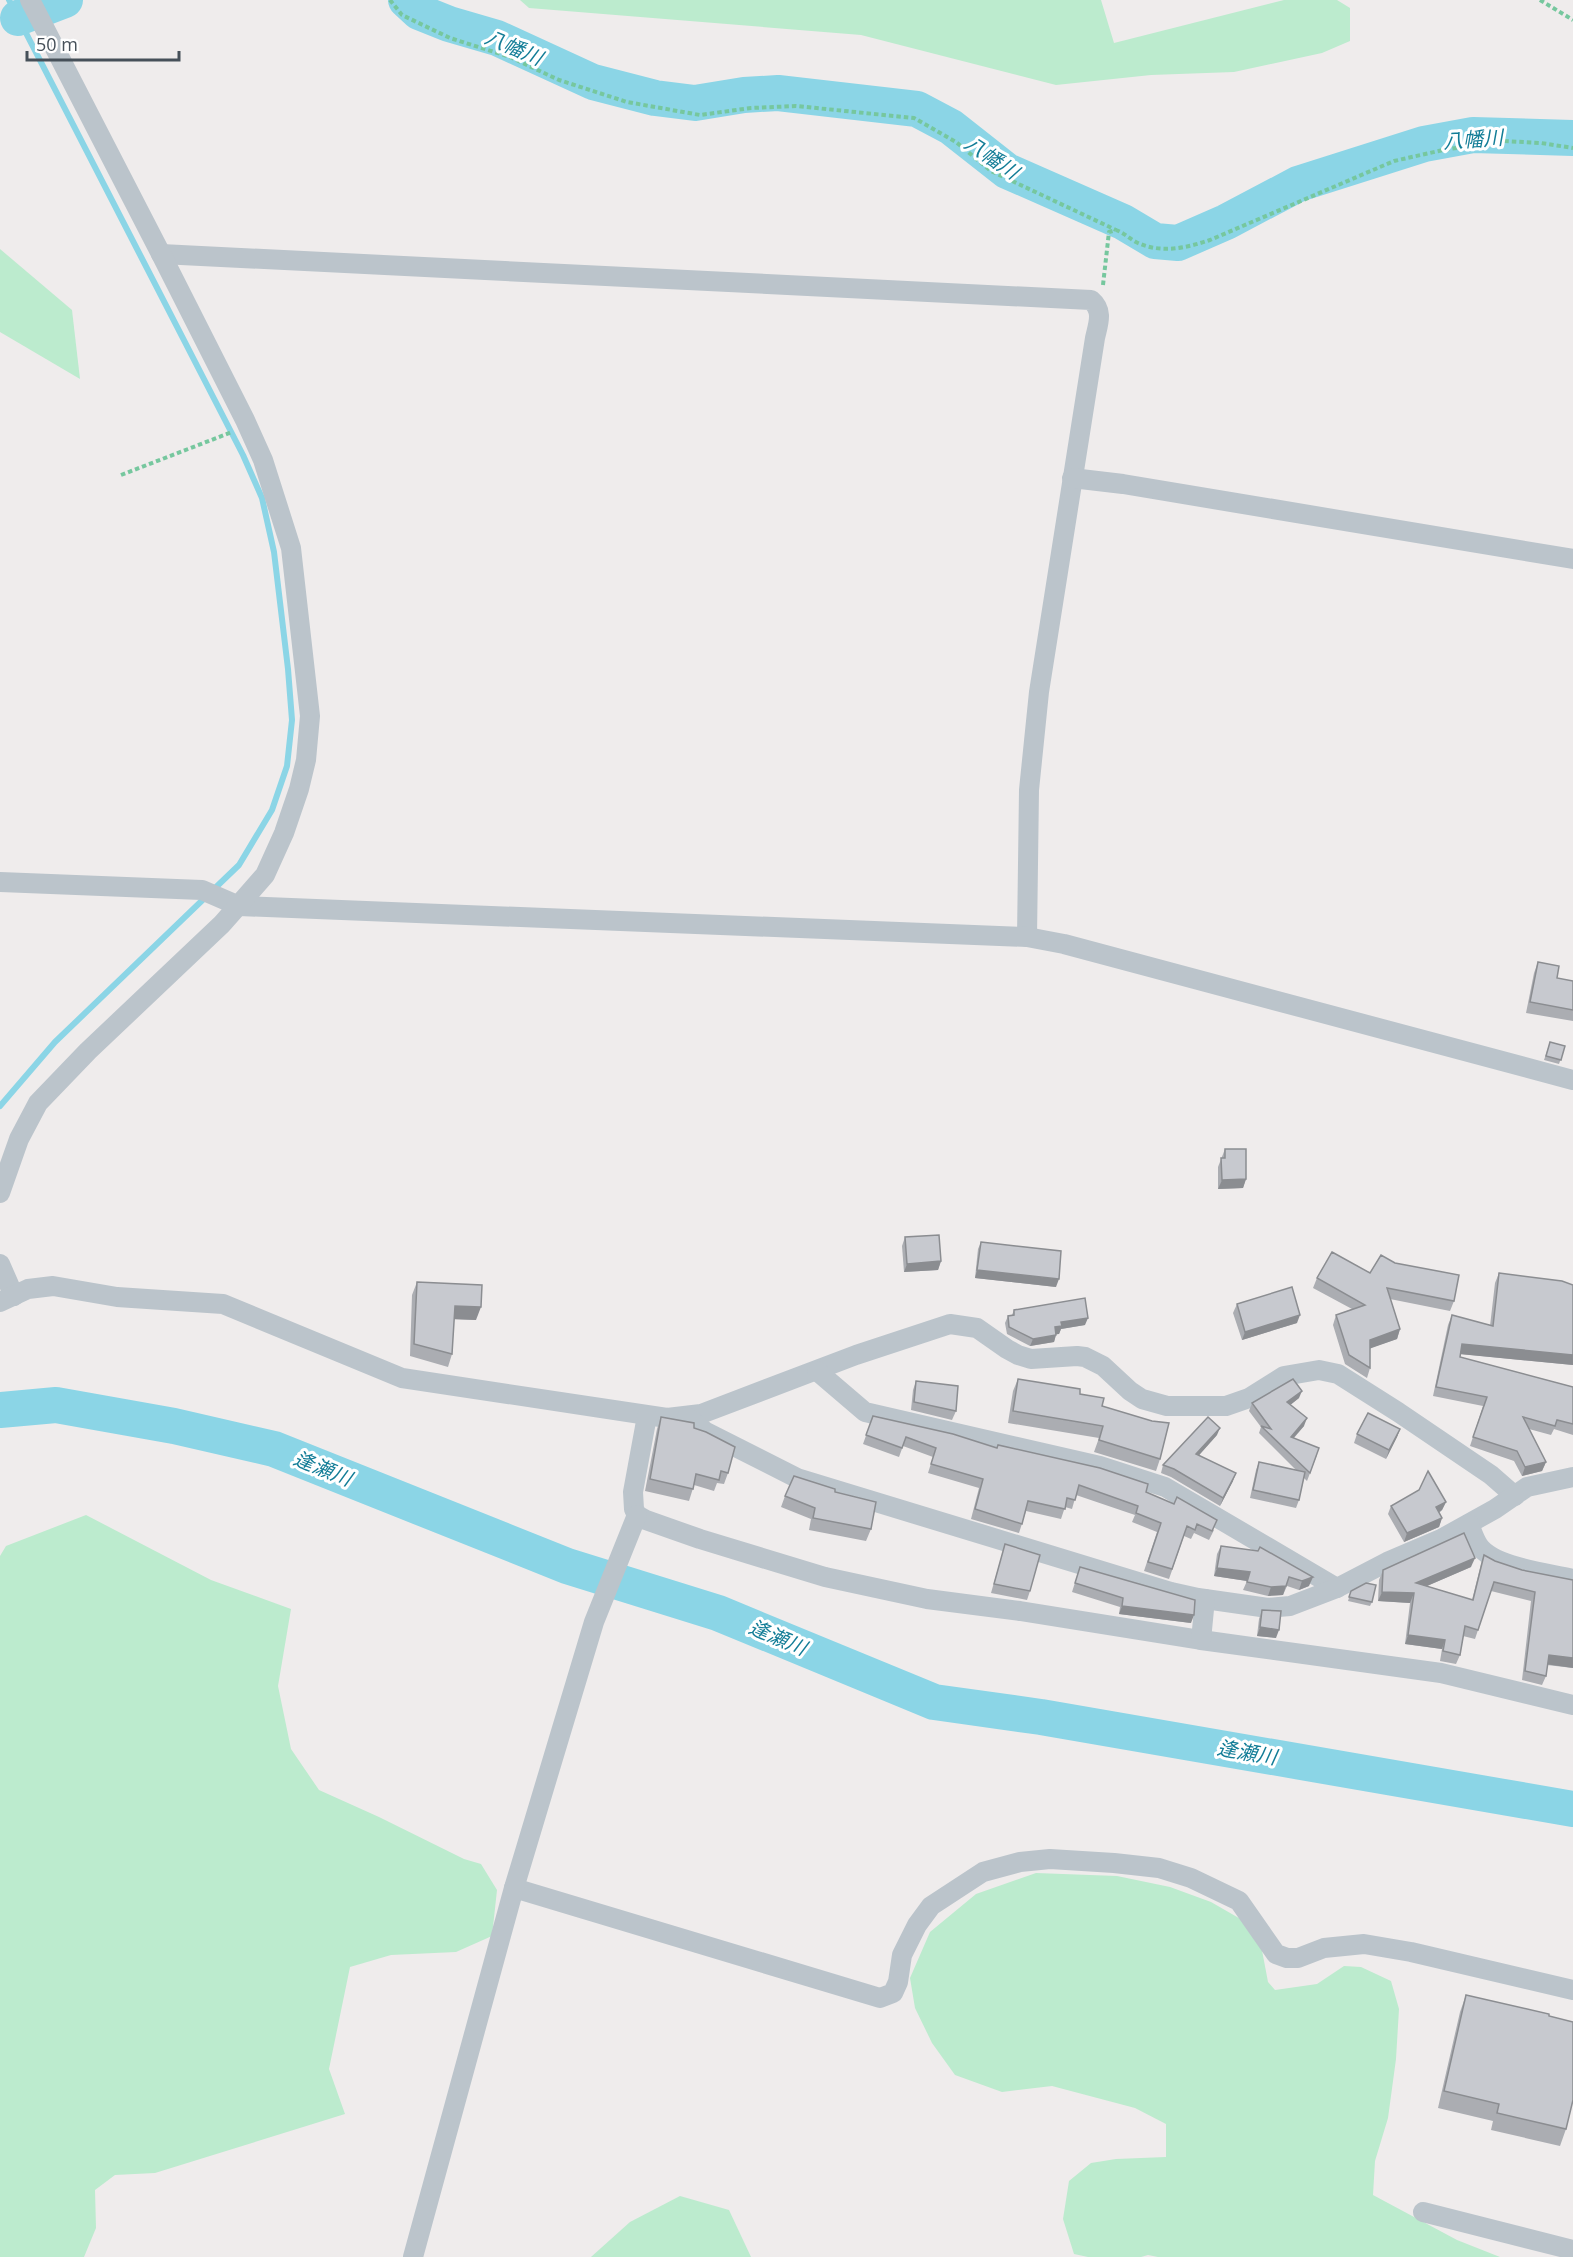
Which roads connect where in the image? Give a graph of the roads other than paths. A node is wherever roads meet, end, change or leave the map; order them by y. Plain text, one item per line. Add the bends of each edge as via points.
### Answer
1 (30, 1) edge
2 (161, 254) junction
3 (1072, 478) junction
4 (1573, 559) edge
5 (0, 882) edge
6 (231, 903) junction
7 (1027, 937) junction
8 (1573, 1080) edge
9 (0, 1192) edge
10 (0, 1264) edge
11 (7, 1299) edge
12 (817, 1371) junction
13 (647, 1416) junction
14 (687, 1417) junction
15 (1573, 1477) edge
16 (1515, 1496) junction
17 (634, 1523) junction
18 (1469, 1524) junction
19 (1573, 1579) edge
20 (1337, 1588) junction
21 (1204, 1599) junction
22 (1201, 1640) junction
23 (1573, 1705) edge
24 (514, 1888) junction
25 (1573, 1990) edge
26 (1423, 2212) dead end
27 (1573, 2250) edge
28 (412, 2257) edge

1 - 2 street
2 - 3 street via 1083,298 1096,304 1100,314
2 - 6 street via 263,460 291,548 310,716 306,760 284,833 266,875
3 - 4 street
3 - 7 street via 1029,790
5 - 6 street via 202,890
6 - 7 street
6 - 9 street via 38,1103 19,1139
7 - 8 street
10 - 11 street
11 - 13 street via 27,1290 53,1286 117,1297 223,1304 402,1378
12 - 14 street
12 - 16 street via 950,1324 977,1328 1007,1349 1031,1359 1085,1357 1103,1366 1142,1399 1167,1406 1226,1406 1249,1398 1284,1376 1328,1370 1491,1474
12 - 20 street via 865,1412 1100,1466 1165,1487
13 - 14 street
13 - 17 street via 633,1492
14 - 21 street via 706,1432 797,1478
15 - 16 street via 1527,1487
16 - 18 street
17 - 22 street via 825,1577 927,1599
17 - 24 street via 601,1601
18 - 19 street via 1479,1547 1488,1555
18 - 20 street
20 - 21 street via 1290,1606 1268,1608
21 - 22 street
22 - 23 street via 1441,1673
24 - 25 street via 880,1998 893,1993 902,1954 931,1906 983,1872 1050,1859 1114,1863 1160,1868 1239,1901 1281,1957 1298,1958 1324,1948 1364,1944
24 - 28 street
26 - 27 street

